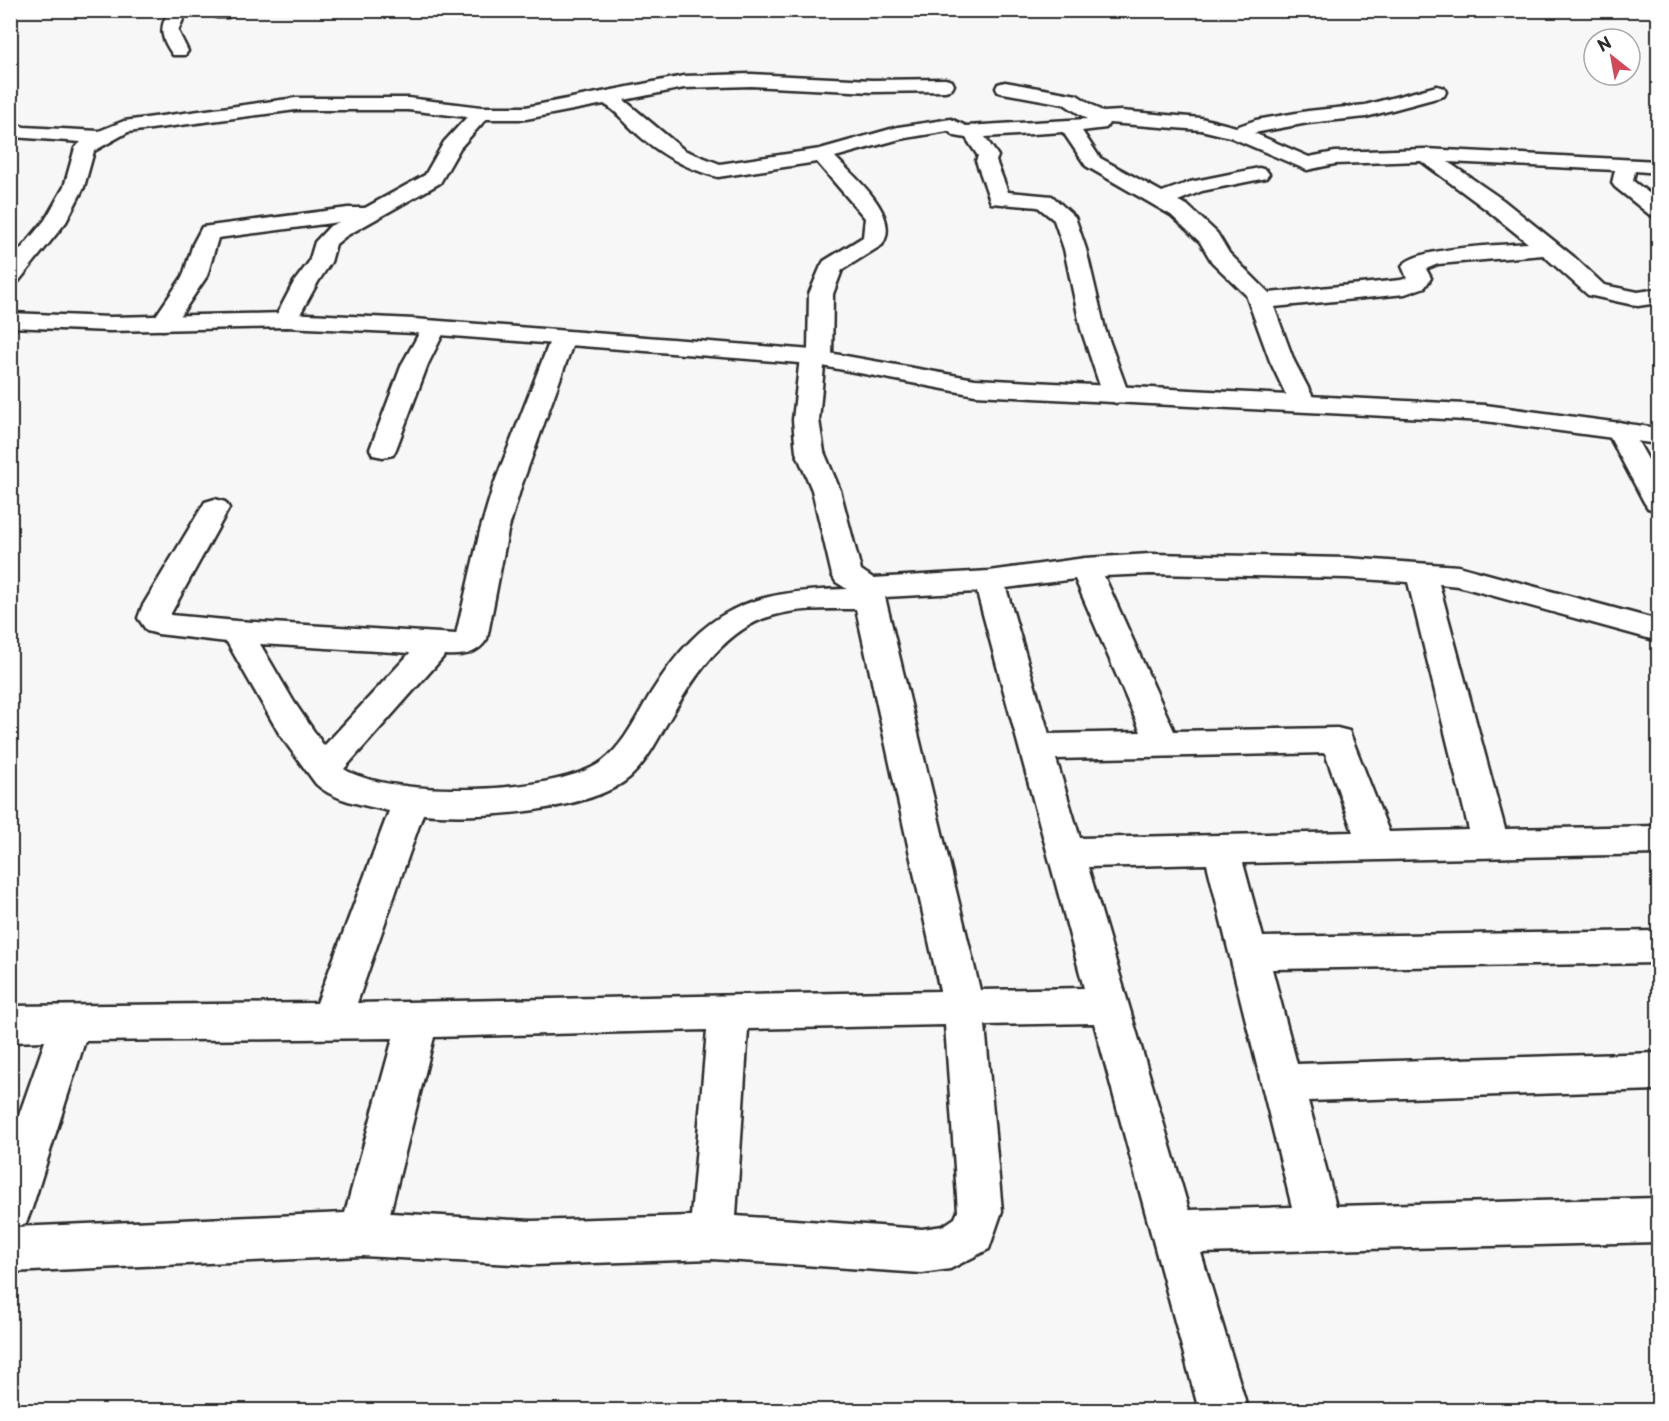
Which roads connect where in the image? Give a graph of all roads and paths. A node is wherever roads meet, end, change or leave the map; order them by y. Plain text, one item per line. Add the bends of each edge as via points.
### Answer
1 (179, 10) edge
2 (177, 47) dead end
3 (945, 85) dead end
4 (1005, 88) dead end
5 (1437, 92) dead end
6 (606, 97) junction
7 (481, 113) junction
8 (1099, 118) junction
9 (1069, 126) junction
10 (10, 128) edge
11 (972, 131) junction
12 (1237, 134) junction
13 (102, 136) junction
14 (822, 154) junction
15 (1425, 155) junction
16 (1626, 164) junction
17 (1659, 167) edge
18 (1259, 174) dead end
19 (1161, 200) junction
20 (1659, 210) edge
21 (368, 214) junction
22 (1546, 248) junction
23 (10, 277) edge
24 (1659, 296) edge
25 (1260, 300) junction
26 (10, 320) edge
27 (286, 320) junction
28 (163, 323) junction
29 (434, 328) junction
30 (563, 338) junction
31 (816, 358) junction
32 (1116, 395) junction
33 (1302, 401) junction
34 (1619, 430) junction
35 (1659, 436) edge
36 (382, 449) dead end
37 (1659, 502) edge
38 (215, 508) dead end
39 (1085, 568) junction
40 (1422, 574) junction
41 (988, 581) junction
42 (868, 593) junction
43 (1659, 630) edge
44 (237, 632) junction
45 (437, 644) junction
46 (1163, 744) junction
47 (1036, 747) junction
48 (324, 769) junction
49 (411, 799) junction
50 (1659, 840) edge
51 (1491, 844) junction
52 (1376, 846) junction
53 (1221, 849) junction
54 (1066, 853) junction
55 (1659, 947) edge
56 (1248, 953) junction
57 (1109, 1005) junction
58 (964, 1008) junction
59 (729, 1012) junction
60 (418, 1019) junction
61 (331, 1020) junction
62 (71, 1023) junction
63 (10, 1024) edge
64 (1659, 1071) edge
65 (1281, 1083) junction
66 (10, 1208) edge
67 (1659, 1220) edge
68 (1320, 1229) junction
69 (1172, 1232) junction
70 (362, 1234) junction
71 (712, 1237) junction
72 (10, 1250) edge
73 (1223, 1410) edge

1 - 2 street via 169,24
3 - 6 street via 684,82
4 - 8 street via 1070,99
5 - 12 street via 1366,111 1256,126
6 - 7 street via 526,113
6 - 14 street via 626,109 635,121 677,154 718,171
7 - 13 street via 408,105 297,104 124,127
7 - 21 street via 451,146 433,180
8 - 9 street via 1099,124
8 - 12 street via 1202,124
9 - 11 street
9 - 19 street via 1093,162
10 - 13 street via 20,133
11 - 14 street via 962,132 951,125 898,133
11 - 32 street via 988,156 986,161 999,198 1044,201 1064,217 1093,329
12 - 15 street via 1307,164 1335,158
13 - 23 street via 85,147 74,187 56,222
14 - 31 street via 884,217 874,240 831,266 820,294
15 - 16 street
15 - 22 street
16 - 17 street
16 - 20 street via 1622,183
18 - 19 street via 1197,186
19 - 25 street via 1179,210 1209,238 1220,257
21 - 27 street via 326,242 320,262
21 - 28 street via 210,232 195,276
22 - 24 street via 1596,290 1638,299
22 - 25 street via 1434,258 1413,266 1419,278 1405,287
25 - 33 street
26 - 28 street
27 - 28 street
27 - 29 street
29 - 30 street
29 - 36 street via 415,364
30 - 31 street
30 - 45 street via 507,487 471,639 465,644
31 - 32 street via 975,387
31 - 42 street via 806,420 810,452 826,490 847,575
32 - 33 street
33 - 34 street via 1485,413
34 - 35 street
34 - 37 street
38 - 44 street via 153,618 168,626
39 - 40 street via 1150,564 1347,568
39 - 41 street
39 - 46 street
40 - 43 street via 1458,576
40 - 51 street
41 - 42 street
41 - 47 street
42 - 49 street via 786,603 736,619 682,669 629,758 608,776 566,793 532,797 488,802
42 - 58 street
44 - 45 street
44 - 48 street via 296,734
45 - 48 street
46 - 47 street
46 - 52 street via 1336,740
47 - 54 street
48 - 49 street via 332,779 356,791
49 - 61 street
50 - 51 street
51 - 52 street
52 - 53 street
53 - 54 street
53 - 56 street
54 - 57 street
55 - 56 street
56 - 65 street
57 - 58 street
57 - 69 street
58 - 59 street
58 - 71 street via 980,1211 973,1233 950,1247 922,1251
59 - 60 street
59 - 71 street
60 - 61 street
60 - 70 street
61 - 62 street
62 - 63 street
62 - 66 street
64 - 65 street
65 - 68 street
67 - 68 street
68 - 69 street
69 - 73 street
70 - 71 street via 532,1243
70 - 72 street

